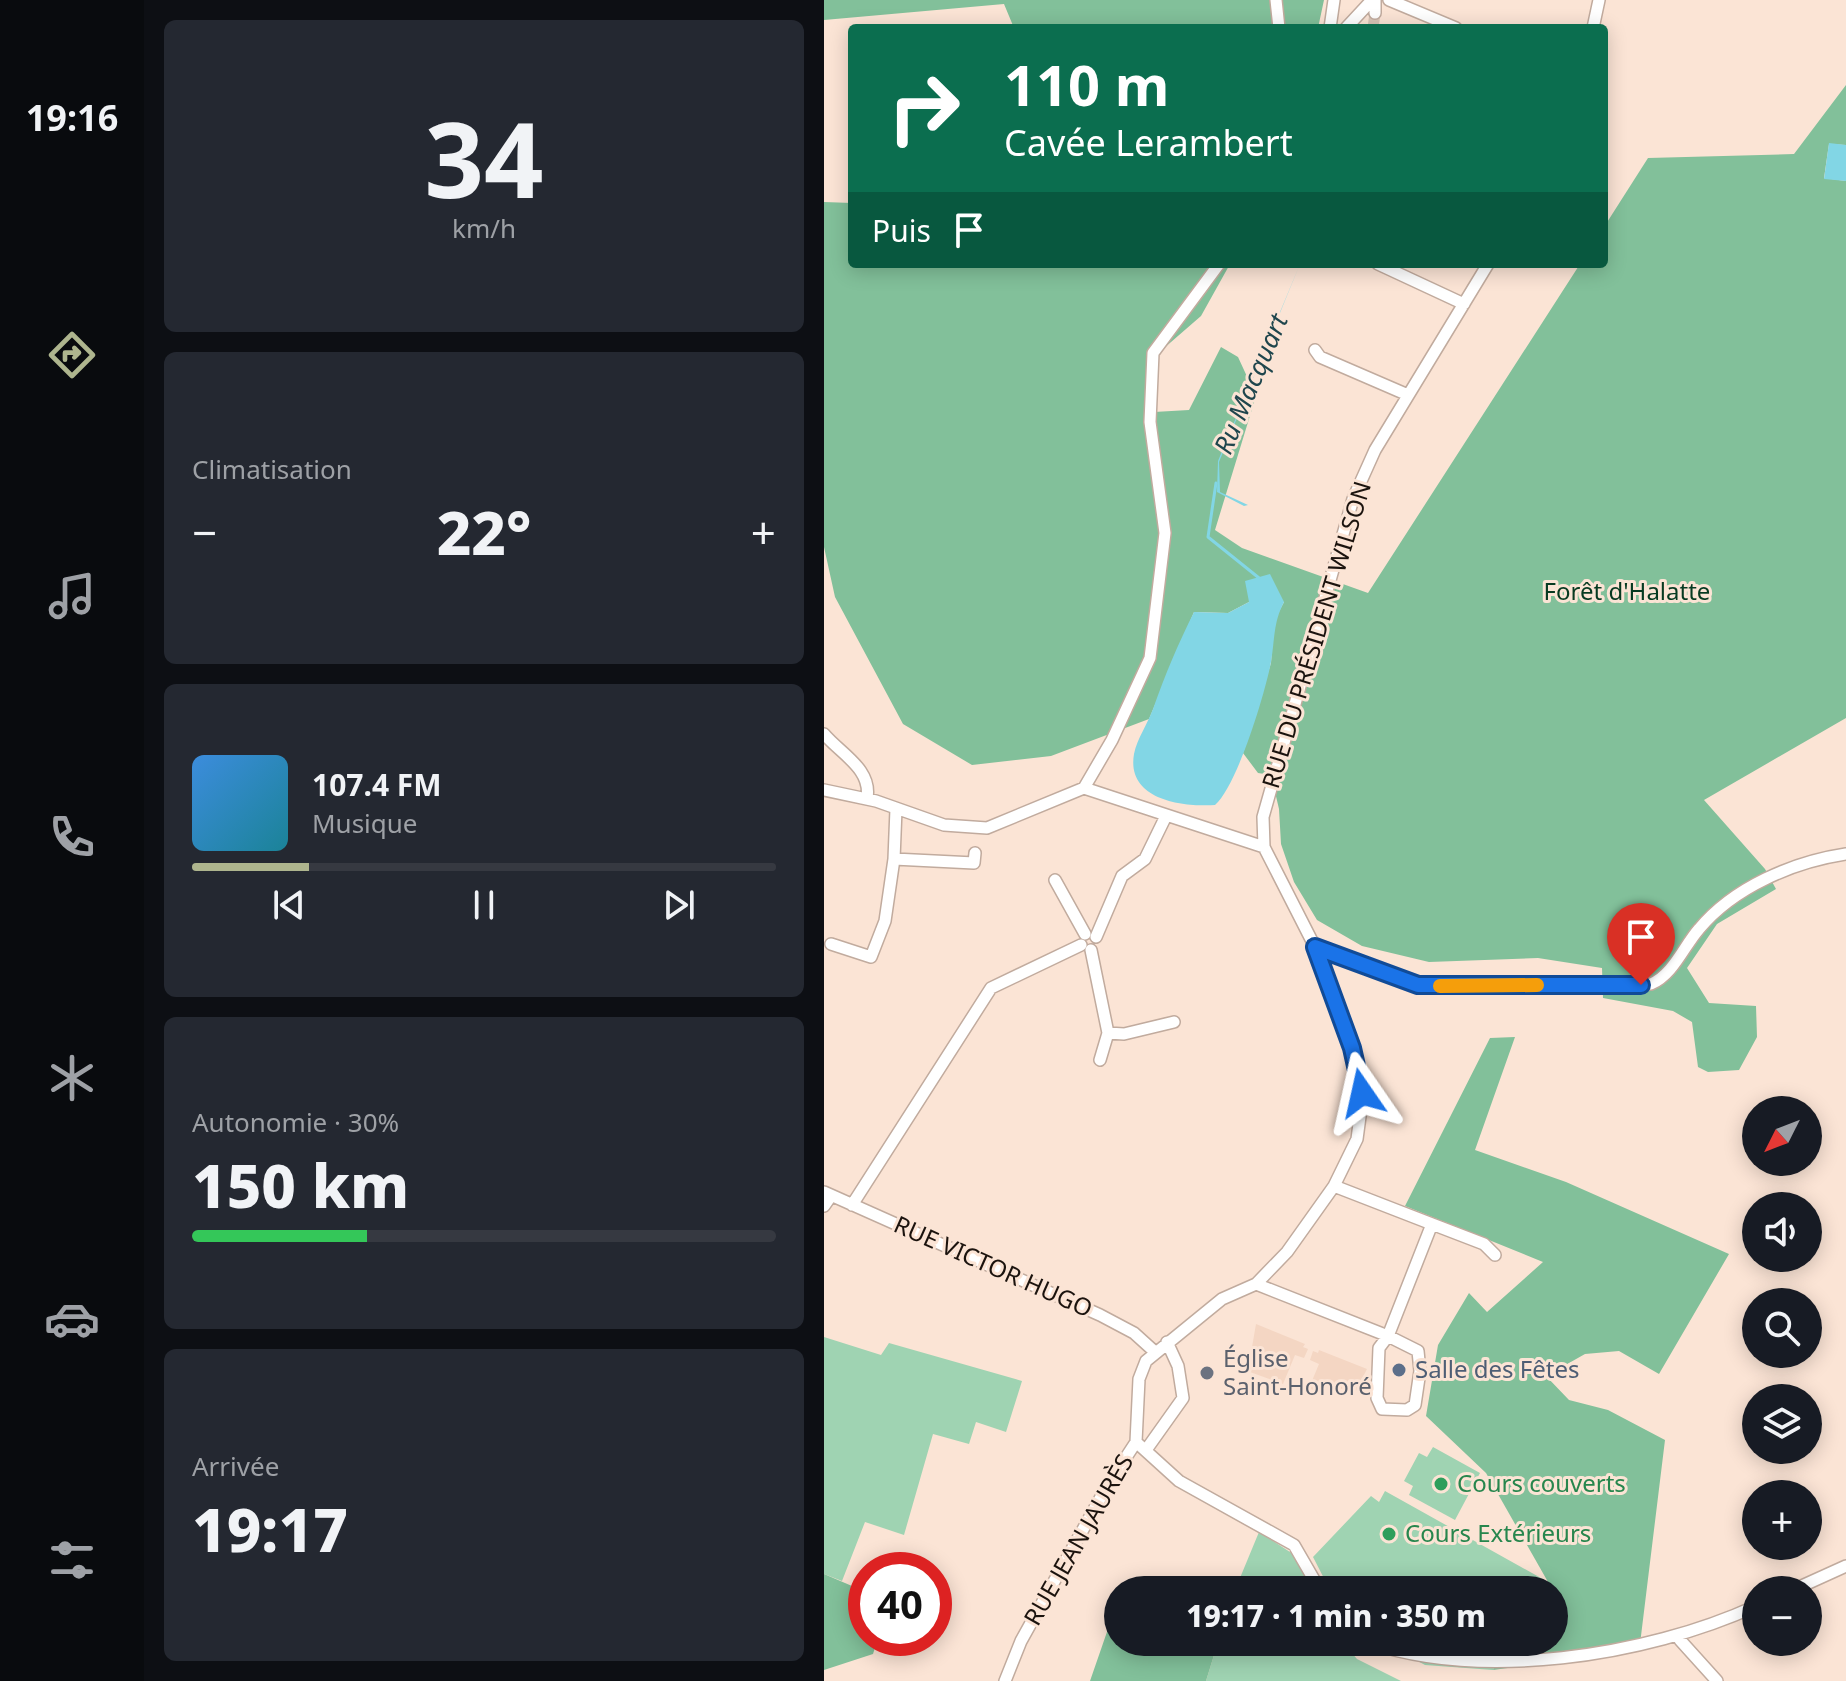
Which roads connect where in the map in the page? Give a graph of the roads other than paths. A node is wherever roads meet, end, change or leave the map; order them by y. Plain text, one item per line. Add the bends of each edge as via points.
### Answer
1 (1276, 0) edge
2 (1334, 0) edge
3 (1389, 0) edge
4 (1599, 0) edge
5 (1374, 4) edge
6 (1279, 24) edge
7 (1331, 24) edge
8 (1351, 24) edge
9 (1447, 24) edge
10 (1594, 24) edge
11 (1216, 268) edge
12 (1387, 268) edge
13 (1486, 268) edge
14 (1464, 304) junction
15 (1315, 350) dead end
16 (1408, 395) junction
17 (824, 734) edge
18 (1084, 788) junction
19 (824, 790) edge
20 (867, 798) junction
21 (896, 809) junction
22 (1166, 816) junction
23 (1264, 847) junction
24 (975, 853) dead end
25 (1846, 854) edge
26 (894, 859) junction
27 (1055, 880) dead end
28 (1088, 942) junction
29 (831, 944) dead end
30 (1315, 947) junction
31 (1174, 1022) dead end
32 (1108, 1033) junction
33 (1100, 1060) dead end
34 (1334, 1186) junction
35 (826, 1198) edge
36 (852, 1205) junction
37 (1432, 1224) junction
38 (1495, 1255) dead end
39 (1256, 1284) junction
40 (1388, 1336) junction
41 (1167, 1342) junction
42 (1155, 1352) junction
43 (1141, 1446) junction
44 (1846, 1566) edge
45 (1312, 1576) edge
46 (1822, 1577) edge
47 (1742, 1612) edge
48 (1680, 1640) junction
49 (1394, 1656) edge
50 (1589, 1667) dead end
51 (1417, 1668) dead end
52 (1005, 1681) edge
53 (1717, 1681) edge

1 - 6 street
2 - 7 street
3 - 9 street
4 - 10 street
5 - 8 street
11 - 18 street via 1153,353 1150,422 1165,533 1150,658
12 - 14 street
13 - 14 street, RUE DU PRÉSIDENT WILSON
14 - 16 street, RUE DU PRÉSIDENT WILSON
15 - 16 street via 1320,357
16 - 23 street, RUE DU PRÉSIDENT WILSON via 1353,499 1263,817
17 - 20 street via 856,763 869,786
18 - 21 street via 987,828 944,825
18 - 22 street
19 - 20 street
20 - 21 street
21 - 26 street
22 - 23 street
22 - 28 street via 1145,859 1122,876
23 - 30 street
24 - 26 street via 974,863
25 - 30 street via 1790,869 1735,895 1700,927 1658,981 1418,985
26 - 29 street via 885,921 871,957
27 - 28 street
28 - 32 street
28 - 36 street via 991,988
30 - 34 street via 1352,1048 1362,1093 1357,1139
31 - 32 street
32 - 33 street
34 - 37 street
34 - 39 street via 1304,1231
35 - 36 street, RUE VICTOR HUGO
36 - 42 street, RUE VICTOR HUGO via 1100,1315 1134,1333
37 - 38 street via 1484,1244
37 - 40 street
39 - 40 street
39 - 41 street via 1222,1299
40 - 40 street via 1418,1351 1415,1405 1407,1410 1382,1409 1377,1398 1379,1348
41 - 42 street
41 - 43 street via 1183,1398
42 - 43 street, RUE JEAN JAURÈS via 1139,1379
43 - 45 street via 1179,1481 1294,1545
43 - 52 street, RUE JEAN JAURÈS via 1106,1488
44 - 46 street
47 - 48 street
48 - 50 street
48 - 53 street
49 - 51 street

